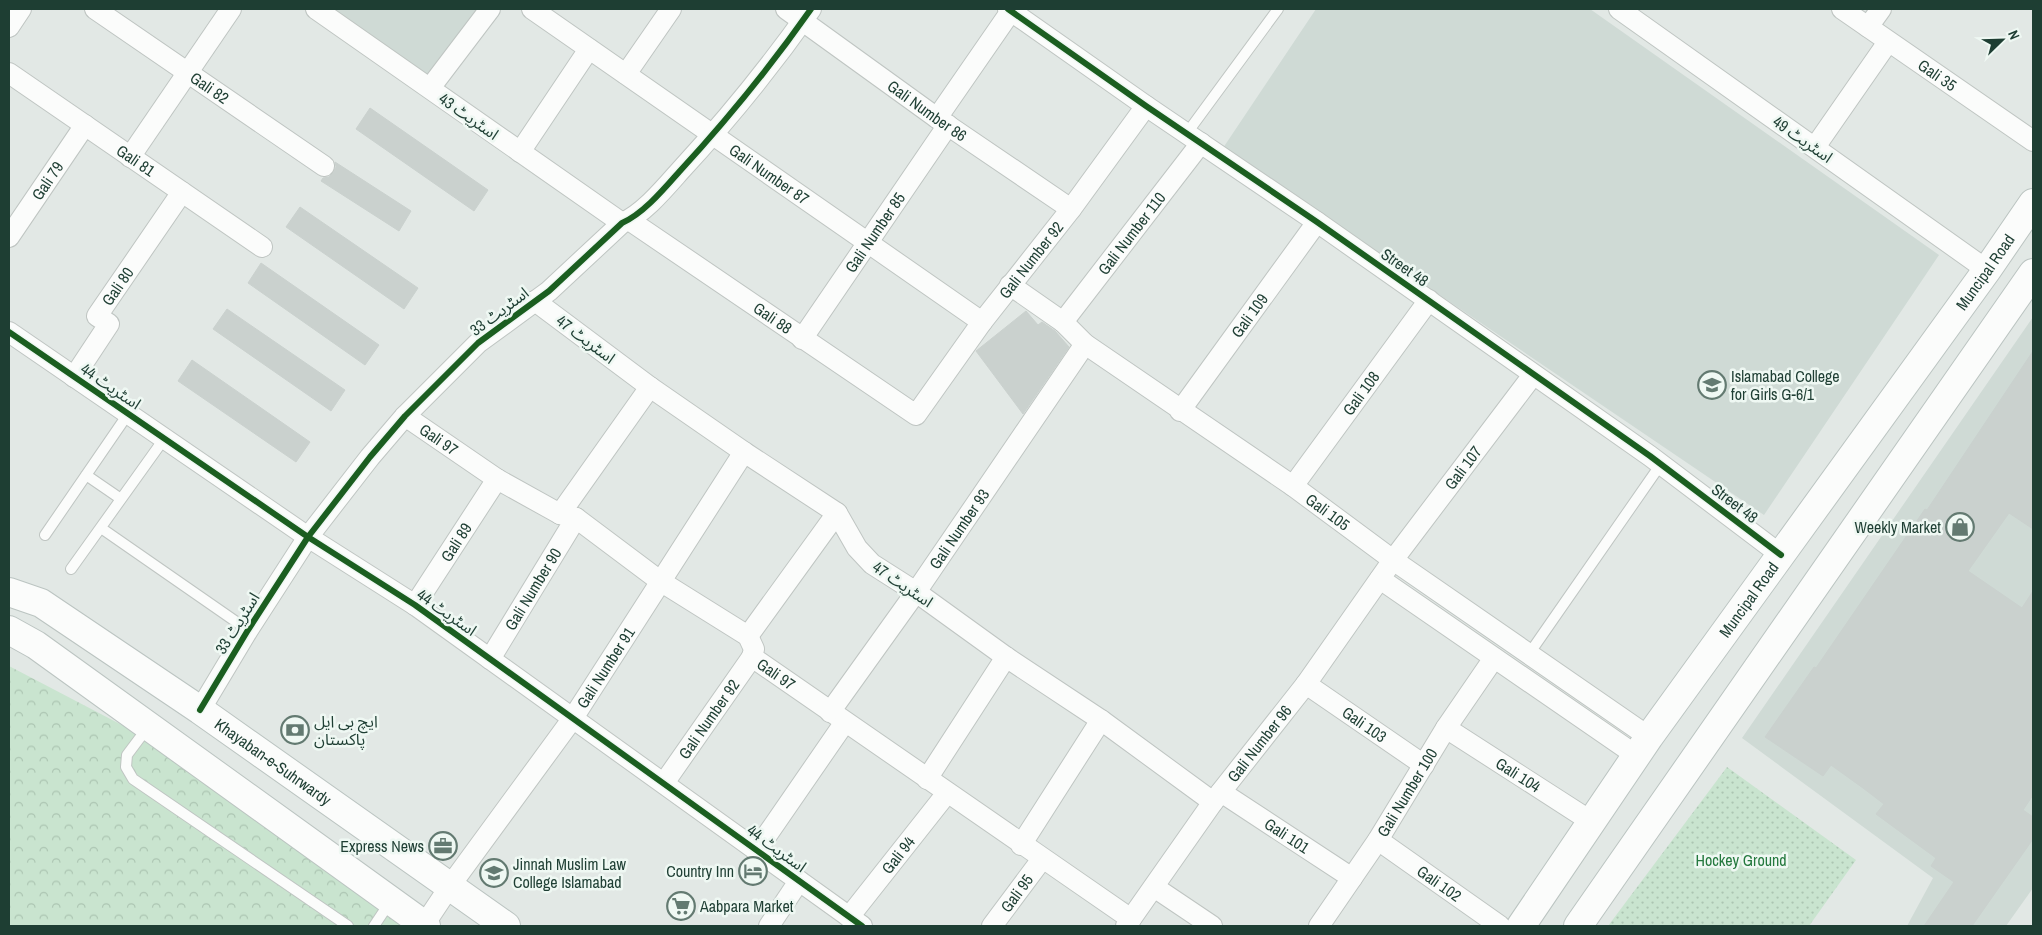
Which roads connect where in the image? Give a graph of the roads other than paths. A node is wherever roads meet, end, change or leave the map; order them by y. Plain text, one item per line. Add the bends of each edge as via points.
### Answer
1 (21, 9) edge
2 (95, 9) edge
3 (231, 9) edge
4 (316, 9) edge
5 (490, 9) edge
6 (532, 9) edge
7 (671, 9) edge
8 (786, 9) edge
9 (1278, 9) edge
10 (1619, 9) edge
11 (1842, 9) edge
12 (1880, 9) edge
13 (1009, 10) edge
14 (807, 15) edge
15 (9, 27) edge
16 (1868, 27) junction
17 (1888, 42) junction
18 (589, 49) junction
19 (188, 72) junction
20 (9, 73) edge
21 (626, 74) junction
22 (430, 88) junction
23 (1146, 106) junction
24 (943, 122) junction
25 (85, 125) junction
26 (713, 135) junction
27 (1194, 138) junction
28 (2033, 141) edge
29 (1815, 147) junction
30 (520, 152) junction
31 (130, 156) junction
32 (324, 166) dead end
33 (182, 192) junction
34 (2033, 203) edge
35 (1071, 209) junction
36 (625, 222) junction
37 (1318, 222) junction
38 (9, 237) edge
39 (867, 242) junction
40 (262, 247) dead end
41 (1987, 270) junction
42 (2033, 273) edge
43 (1010, 285) junction
44 (1429, 300) junction
45 (535, 301) junction
46 (982, 322) junction
47 (1063, 322) junction
48 (9, 332) edge
49 (802, 340) junction
50 (1085, 344) junction
51 (1532, 375) junction
52 (74, 377) junction
53 (650, 387) junction
54 (1180, 411) junction
55 (128, 414) junction
56 (916, 415) joint
57 (406, 416) junction
58 (164, 439) junction
59 (744, 452) junction
60 (1661, 464) junction
61 (86, 475) junction
62 (497, 479) junction
63 (1293, 486) junction
64 (122, 499) junction
65 (837, 513) junction
66 (568, 516) junction
67 (101, 528) junction
68 (45, 535) dead end
69 (308, 537) junction
70 (1781, 555) junction
71 (1393, 560) junction
72 (71, 569) dead end
73 (1380, 579) junction
74 (660, 580) junction
75 (9, 581) edge
76 (9, 592) edge
77 (916, 592) junction
78 (415, 605) junction
79 (49, 609) junction
80 (9, 630) edge
81 (248, 630) junction
82 (748, 636) junction
83 (36, 645) junction
84 (1529, 654) junction
85 (752, 657) junction
86 (1006, 657) junction
87 (1494, 658) junction
88 (490, 659) junction
89 (1306, 684) junction
90 (200, 710) junction
91 (837, 717) junction
92 (573, 718) junction
93 (1101, 720) junction
94 (148, 727) junction
95 (1446, 728) junction
96 (1643, 746) junction
97 (1424, 765) junction
98 (927, 780) junction
99 (664, 782) junction
100 (948, 794) junction
101 (1217, 797) junction
102 (1592, 822) junction
103 (1378, 840) junction
104 (1021, 845) junction
105 (756, 850) junction
106 (1042, 859) junction
107 (1352, 878) junction
108 (799, 881) junction
109 (450, 886) junction
110 (1154, 887) junction
111 (390, 901) junction
112 (855, 922) edge
113 (1128, 923) edge
114 (348, 926) edge
115 (374, 926) edge
116 (425, 926) edge
117 (506, 926) edge
118 (769, 926) edge
119 (992, 926) edge
120 (1212, 926) edge
121 (1319, 926) edge
122 (1500, 926) edge
123 (1521, 926) edge
124 (1578, 926) edge

1 - 15 street
2 - 19 street, Gali 82
3 - 19 street
4 - 22 street, اسٹریٹ 43
5 - 22 street
6 - 18 street, Gali Number 87
7 - 21 street
8 - 14 street, Gali Number 86
9 - 27 lane
10 - 29 street, اسٹریٹ 49
11 - 16 street, Gali 35
12 - 16 street
13 - 23 street, Street 48
13 - 24 street, Gali Number 85
14 - 24 street, Gali Number 86
14 - 26 street, اسٹریٹ 33
16 - 17 street, Gali 35
17 - 28 street, Gali 35
17 - 29 street
18 - 21 street, Gali Number 87
18 - 30 street
19 - 31 street
19 - 32 street, Gali 82
20 - 25 street, Gali 81
21 - 26 street, Gali Number 87
22 - 30 street, اسٹریٹ 43
23 - 27 street, Street 48
23 - 35 street, Gali Number 92
24 - 35 street, Gali Number 86
24 - 39 street, Gali Number 85
25 - 31 street, Gali 81
25 - 38 street, Gali 79
26 - 36 street, اسٹریٹ 33 via 660,193
26 - 39 street, Gali Number 87
27 - 37 street, Street 48
27 - 47 street, Gali Number 110
29 - 41 street, اسٹریٹ 49
30 - 36 street, اسٹریٹ 43
31 - 33 street, Gali 81
33 - 40 street, Gali 81
33 - 52 street, Gali 80 via 97,316 109,324
34 - 41 street, Muncipal Road
35 - 43 street, Gali Number 92
36 - 45 street, اسٹریٹ 33
36 - 49 street, Gali 88
37 - 44 street, Street 48
37 - 54 street, Gali 109
39 - 46 street, Gali Number 87
39 - 49 street, Gali Number 85
41 - 70 street, Muncipal Road
42 - 124 street
43 - 46 street, Gali Number 92
43 - 47 street, Gali 105
44 - 51 street, Street 48
44 - 63 street, Gali 108
45 - 53 street, اسٹریٹ 47
45 - 57 street, اسٹریٹ 33 via 478,343
46 - 56 street, Gali Number 92
47 - 50 street, Gali 105
48 - 52 street, اسٹریٹ 44
49 - 56 street, Gali 88
50 - 54 street, Gali 105
50 - 77 street, Gali Number 93
51 - 60 street, Street 48
51 - 71 street, Gali 107
52 - 55 street, اسٹریٹ 44
53 - 59 street, اسٹریٹ 47
53 - 66 street, Gali Number 90
54 - 63 street, Gali 105
55 - 58 street, اسٹریٹ 44
55 - 61 lane
57 - 62 street, Gali 97
57 - 69 street, اسٹریٹ 33
58 - 64 lane
58 - 69 street, اسٹریٹ 44
59 - 65 street, اسٹریٹ 47
59 - 74 street, Gali Number 91
60 - 70 street, Street 48
60 - 84 lane
61 - 64 lane
61 - 68 lane
62 - 66 street, Gali 97
62 - 78 street, Gali 89
63 - 71 street, Gali 105
64 - 67 lane
65 - 77 street, اسٹریٹ 47 via 857,548 872,564
65 - 82 street
66 - 74 street, Gali 97
66 - 88 street, Gali Number 90
67 - 72 lane
67 - 81 lane
69 - 78 street, اسٹریٹ 44
69 - 81 street, اسٹریٹ 33
70 - 96 street, Muncipal Road
71 - 73 street, Gali Number 96
71 - 84 street, Gali 105
73 - 87 street
73 - 89 street, Gali Number 96
74 - 82 street, Gali 97
74 - 92 street, Gali Number 91
75 - 79 street
76 - 79 street, Khayaban-e-Suhrwardy
77 - 86 street, اسٹریٹ 47
77 - 91 street, Gali Number 93
78 - 88 street, اسٹریٹ 44
79 - 83 street
79 - 90 street, Khayaban-e-Suhrwardy
80 - 83 street
81 - 90 street, اسٹریٹ 33
82 - 85 street, Gali 97 via 754,649
83 - 94 street
84 - 96 street, Gali 105
85 - 91 street, Gali 97
85 - 99 street, Gali Number 92
86 - 93 street, اسٹریٹ 47
86 - 98 street
87 - 95 street, Gali Number 100
87 - 96 street
88 - 92 street, اسٹریٹ 44
89 - 97 street, Gali 103
89 - 101 street, Gali Number 96
90 - 109 street, Khayaban-e-Suhrwardy
91 - 98 street, Gali 97
91 - 105 street, Gali Number 93
92 - 99 street, اسٹریٹ 44
92 - 109 street, Gali Number 91
93 - 101 street, اسٹریٹ 47
93 - 104 street
94 - 111 street
94 - 114 lane via 127,756 126,767 133,778
95 - 97 street, Gali Number 100
95 - 102 street, Gali 104
96 - 102 street, Muncipal Road
97 - 103 street, Gali Number 100
98 - 100 street, Gali 97
99 - 105 street, اسٹریٹ 44
100 - 104 street, Gali 97
100 - 112 street, Gali 94
101 - 107 street, Gali 101
101 - 110 street, Gali Number 96
102 - 123 street, Muncipal Road
103 - 107 street, Gali Number 100
103 - 122 street, Gali 102
104 - 106 street, Gali 97
105 - 108 street, اسٹریٹ 44
106 - 113 street, Gali 97
106 - 119 street, Gali 95
107 - 121 street, Gali Number 100
108 - 112 street, اسٹریٹ 44
108 - 118 street
109 - 116 street, Gali Number 91
109 - 117 street, Khayaban-e-Suhrwardy
110 - 113 street, Gali Number 96
110 - 120 street
111 - 115 lane
111 - 116 street

